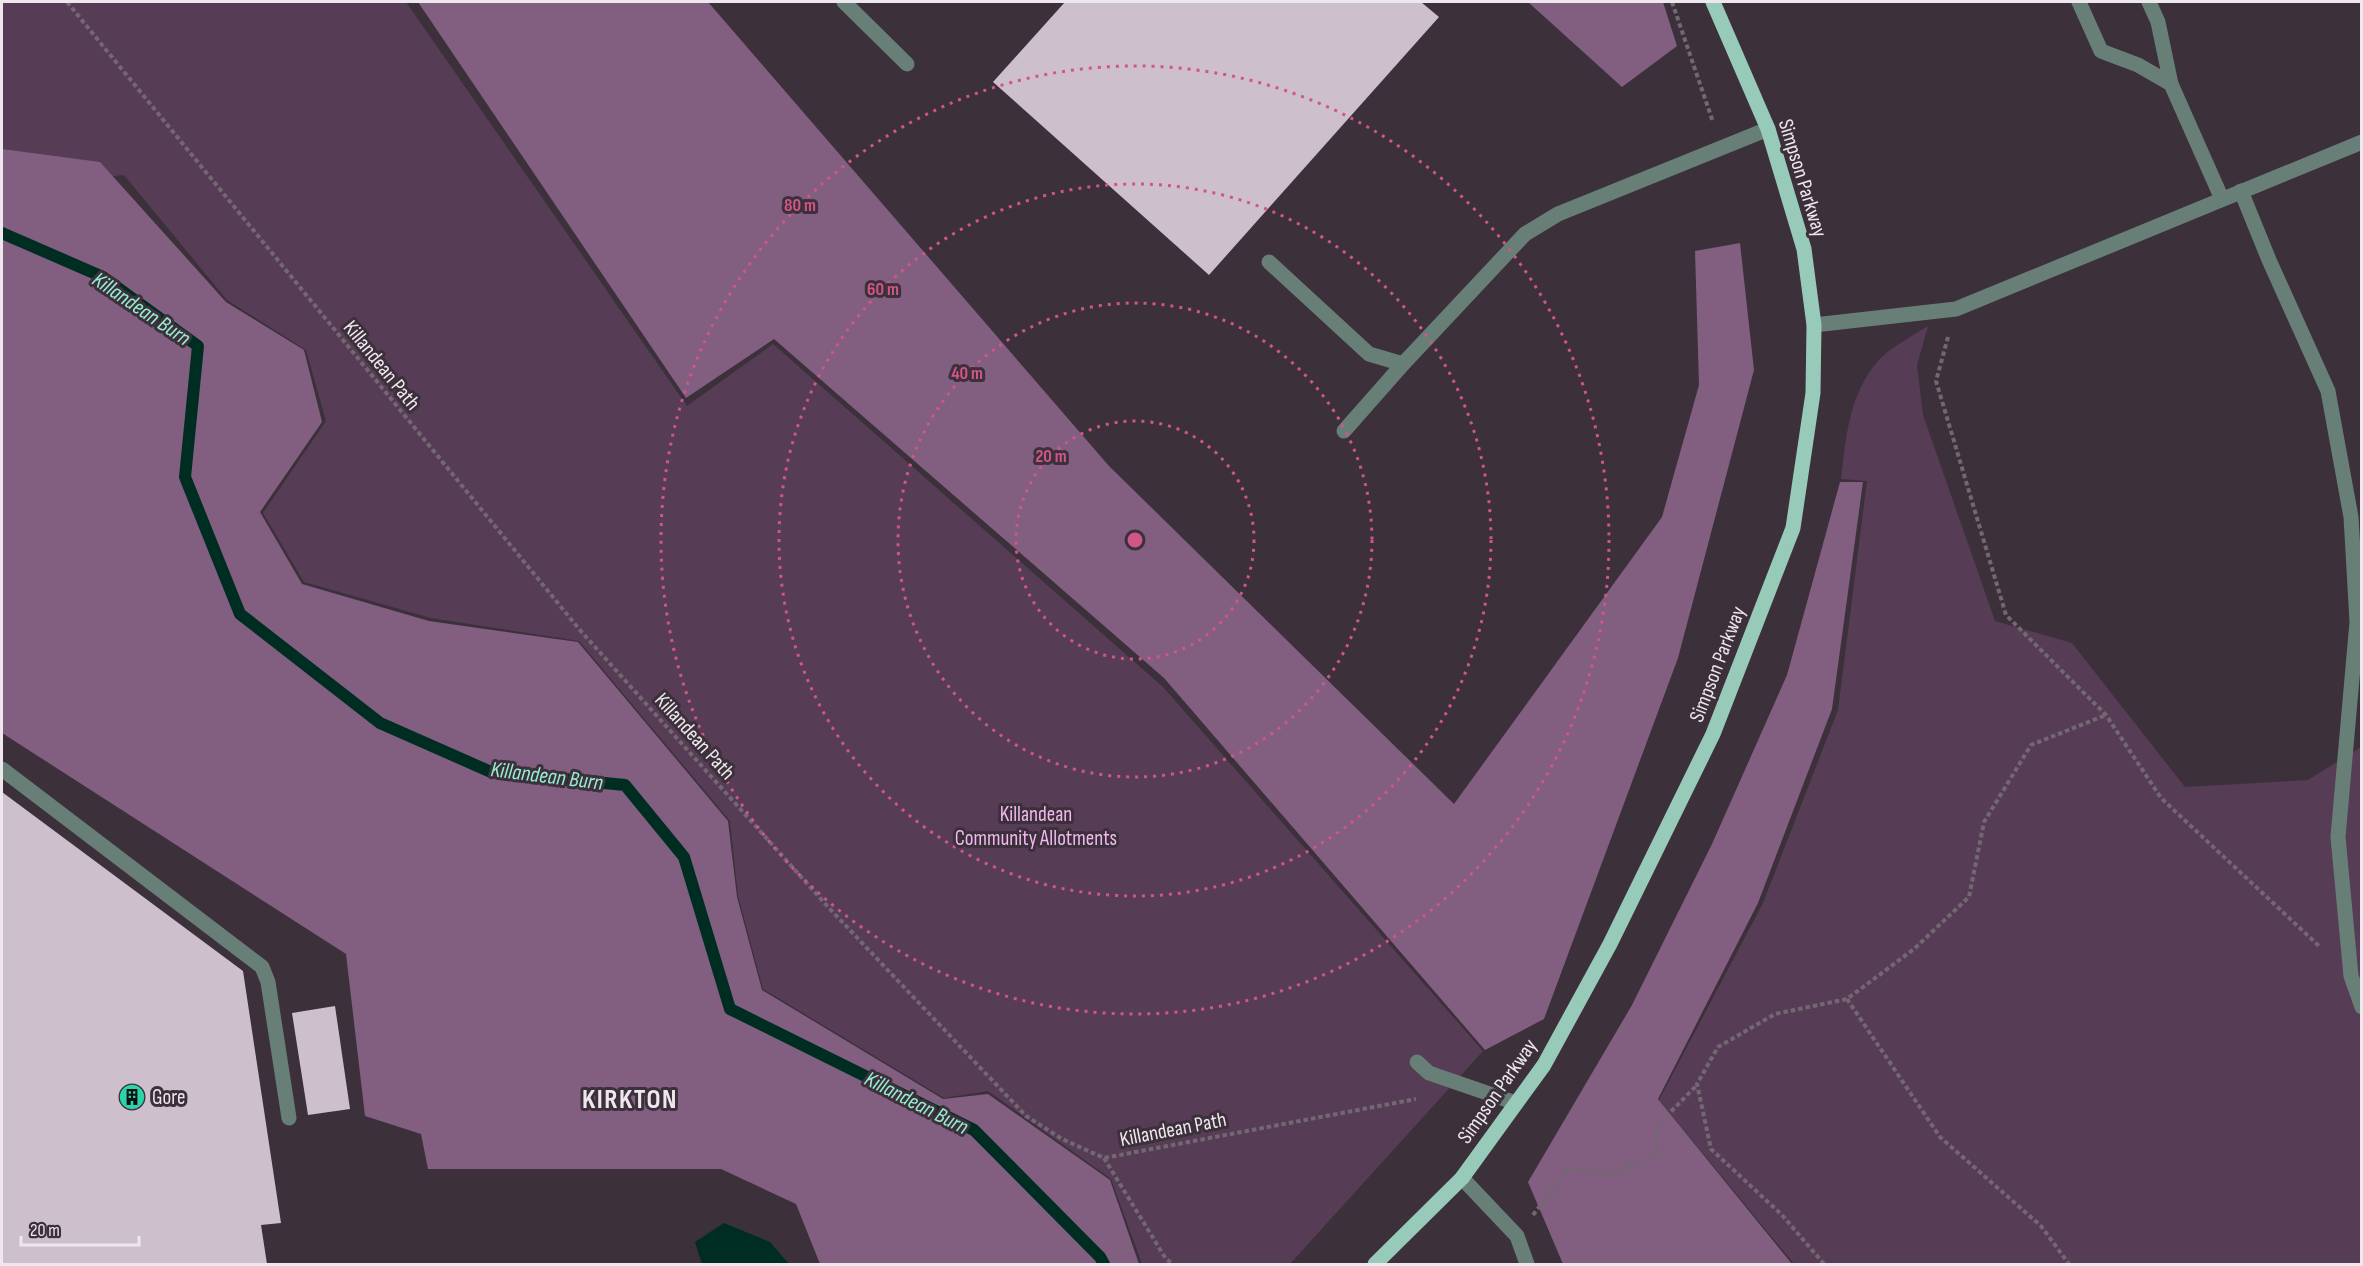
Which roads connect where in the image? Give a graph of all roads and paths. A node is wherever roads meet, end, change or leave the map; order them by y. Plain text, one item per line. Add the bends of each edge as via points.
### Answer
1 (67, 2) edge
2 (844, 2) edge
3 (1672, 2) edge
4 (1713, 2) edge
5 (2079, 2) edge
6 (2149, 2) edge
7 (907, 64) dead end
8 (2170, 84) junction
9 (1768, 129) junction
10 (2361, 142) edge
11 (1722, 148) junction
12 (2241, 192) junction
13 (2222, 199) junction
14 (1269, 262) dead end
15 (1956, 309) junction
16 (1814, 325) junction
17 (1403, 364) junction
18 (1344, 431) dead end
19 (2106, 715) junction
20 (2, 769) edge
21 (2351, 976) junction
22 (1847, 999) junction
23 (2361, 1007) edge
24 (1418, 1062) dead end
25 (1697, 1084) junction
26 (1426, 1098) dead end
27 (1516, 1103) junction
28 (289, 1118) dead end
29 (1104, 1158) junction
30 (1462, 1178) junction
31 (1517, 1236) junction
32 (1166, 1258) junction
33 (1166, 1264) edge
34 (1173, 1264) edge
35 (1375, 1264) edge
36 (1527, 1264) edge
37 (1824, 1264) edge
38 (2069, 1264) edge

1 - 29 path, Killandean Path via 579,629 829,908 1026,1116 1062,1139
2 - 7 lane
3 - 11 path
4 - 9 main road, Simpson Parkway
5 - 8 lane via 2101,51 2138,65
6 - 8 lane via 2158,22
8 - 13 lane
9 - 11 lane
9 - 16 main road, Simpson Parkway via 1804,249
10 - 12 lane
11 - 17 lane via 1558,214 1525,234
12 - 13 lane
12 - 21 lane via 2328,391 2351,517 2357,622 2338,837
13 - 15 lane
14 - 17 lane via 1369,354
15 - 16 lane
15 - 19 path via 1936,381 2006,615
16 - 27 main road, Simpson Parkway via 1813,393 1793,528 1713,734 1610,944 1544,1065
17 - 18 lane
19 - 21 path via 2162,798
19 - 22 path via 2031,745 1984,822 1969,897 1914,949
20 - 28 lane via 262,967 268,982
21 - 23 lane
22 - 25 path via 1775,1014 1718,1047
22 - 38 path via 1940,1137 2041,1226
24 - 27 lane via 1429,1072
25 - 31 path via 1656,1127 1658,1155 1609,1175 1569,1168
25 - 37 path via 1711,1149 1782,1215
26 - 29 path, Killandean Path
27 - 30 main road, Simpson Parkway
29 - 32 path
30 - 31 lane
30 - 35 main road, Simpson Parkway
31 - 36 lane
32 - 33 path
32 - 34 path

